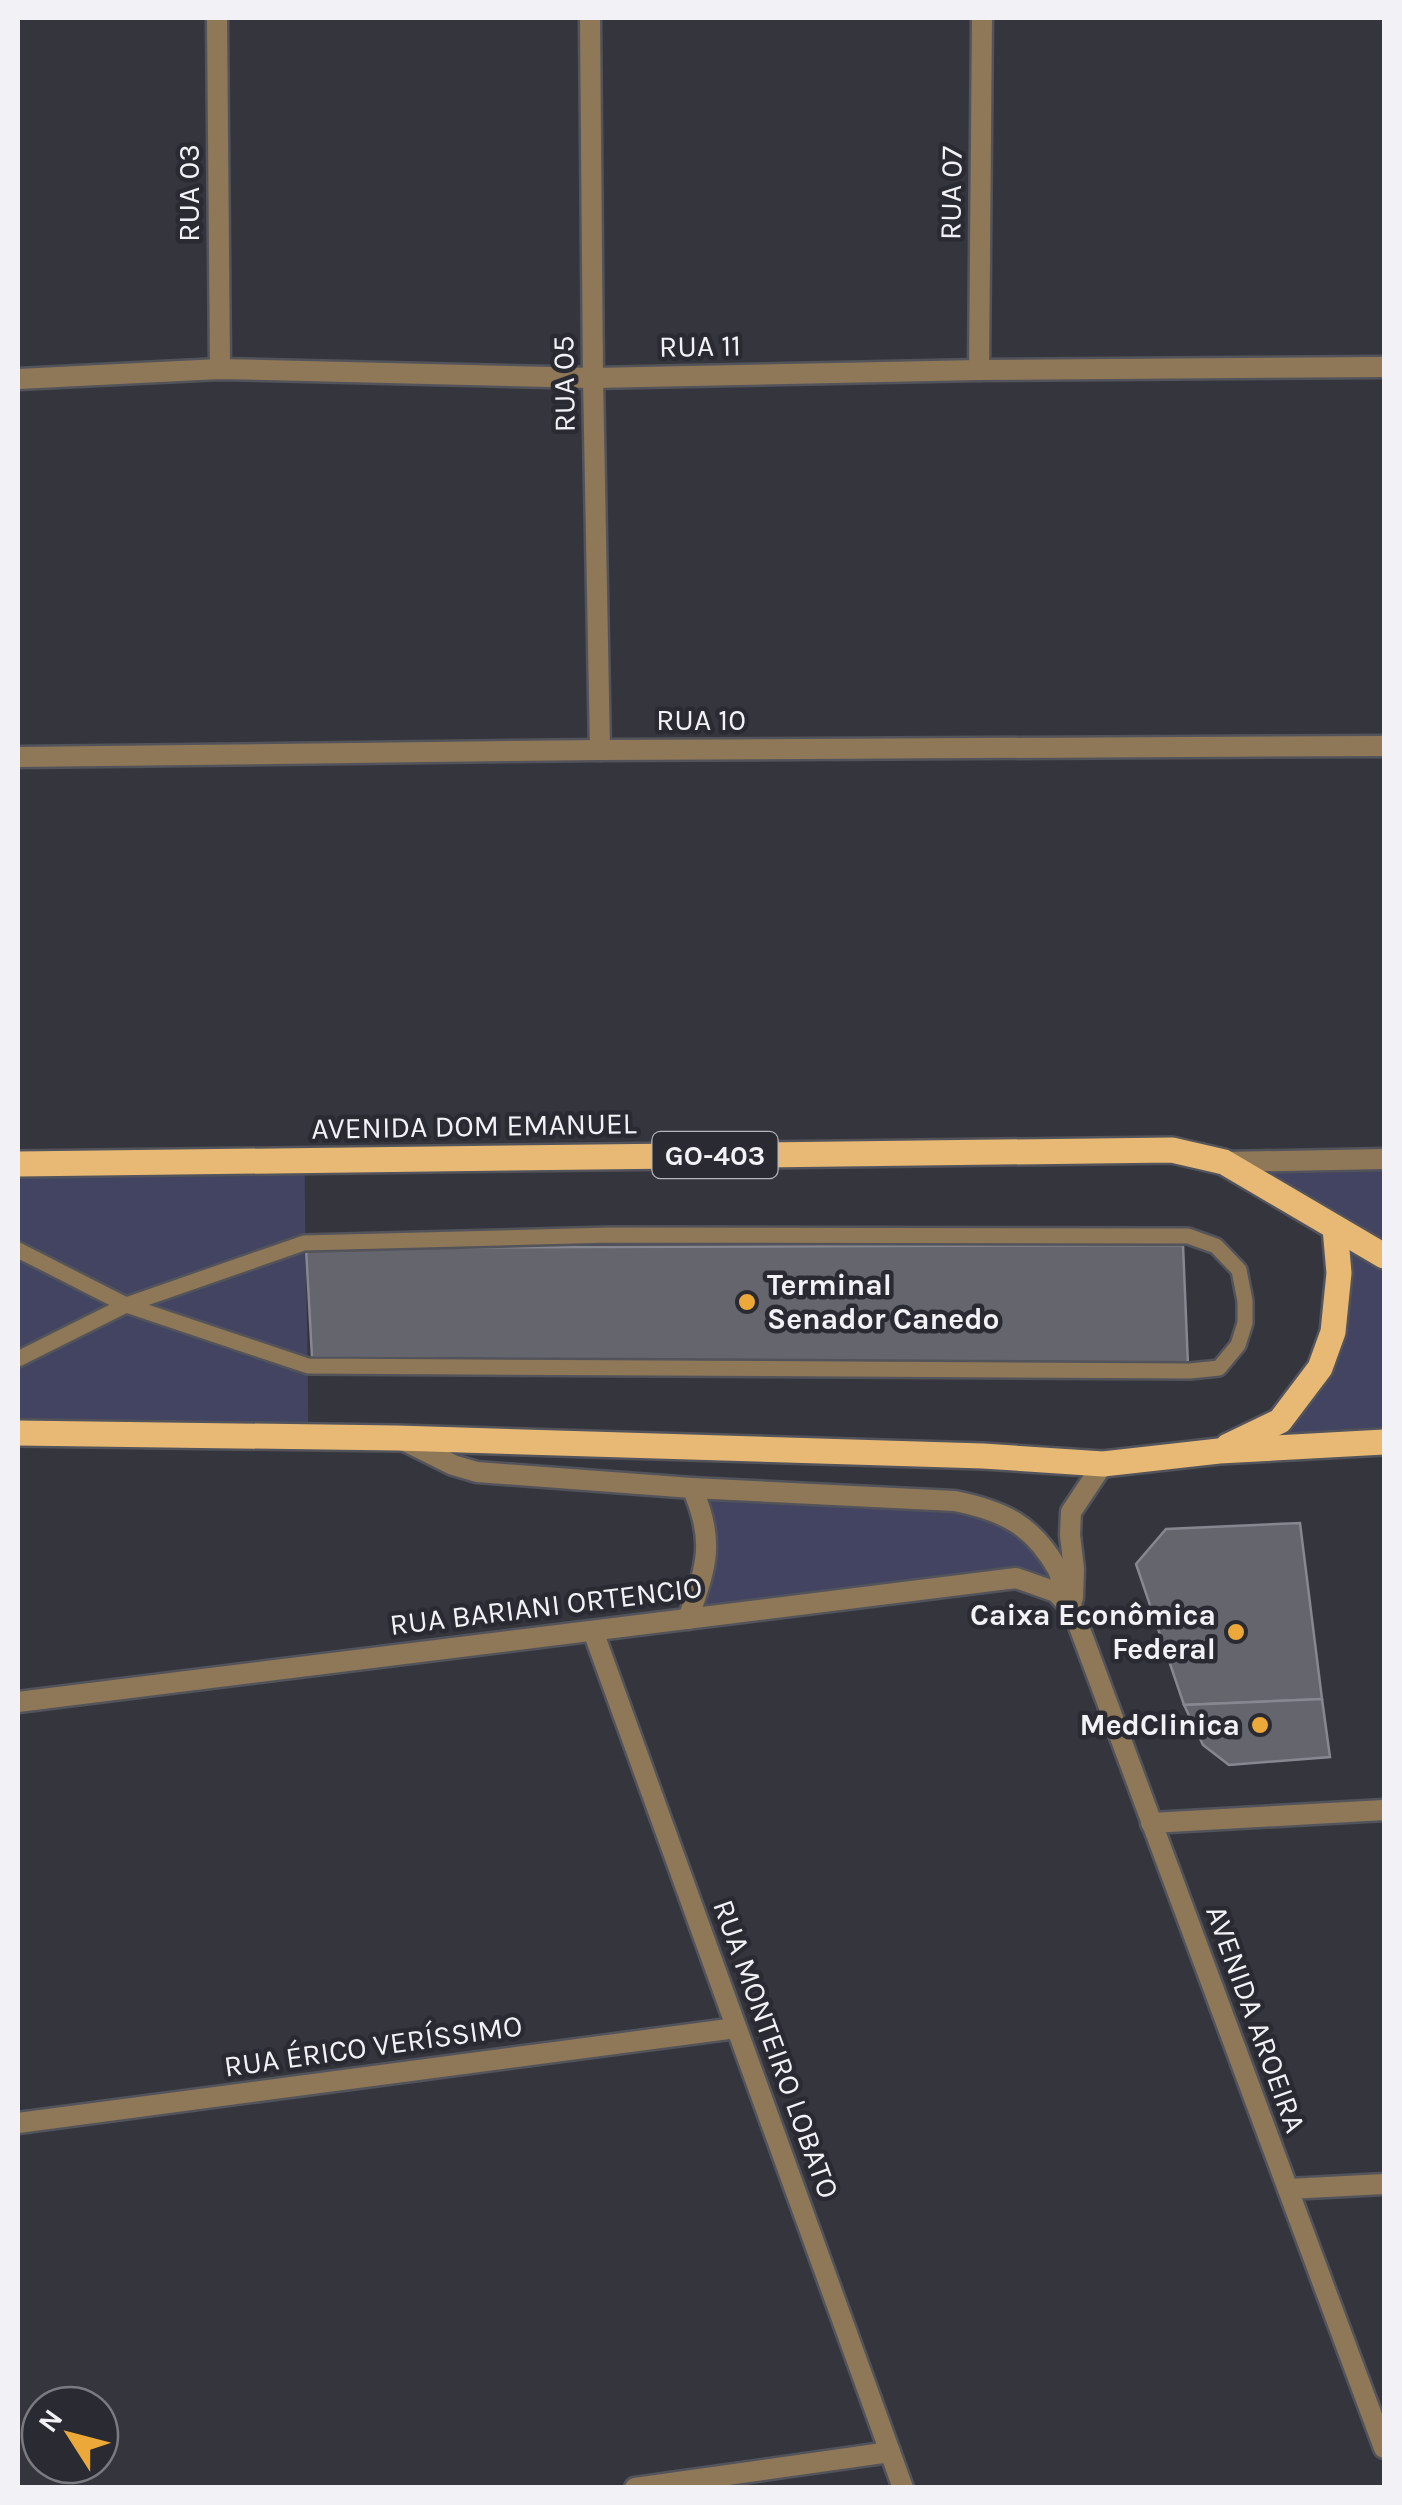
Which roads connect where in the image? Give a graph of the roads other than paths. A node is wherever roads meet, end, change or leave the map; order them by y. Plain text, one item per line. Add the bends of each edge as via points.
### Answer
1 (218, 18) edge
2 (590, 18) edge
3 (982, 18) edge
4 (1384, 366) edge
5 (220, 369) junction
6 (980, 370) junction
7 (18, 378) edge
8 (594, 378) junction
9 (1384, 746) edge
10 (600, 750) junction
11 (18, 757) edge
12 (1384, 1159) edge
13 (1224, 1162) junction
14 (18, 1164) edge
15 (1335, 1228) junction
16 (18, 1250) edge
17 (1384, 1256) edge
18 (126, 1304) junction
19 (18, 1359) edge
20 (18, 1433) edge
21 (398, 1438) junction
22 (1384, 1442) edge
23 (1219, 1450) junction
24 (1103, 1464) junction
25 (692, 1488) junction
26 (1072, 1610) junction
27 (688, 1619) junction
28 (593, 1631) junction
29 (18, 1702) edge
30 (1384, 1810) edge
31 (1151, 1823) junction
32 (736, 2028) junction
33 (18, 2124) edge
34 (1384, 2184) edge
35 (1288, 2189) junction
36 (1384, 2448) edge
37 (890, 2452) junction
38 (635, 2488) edge
39 (903, 2488) edge

1 - 5 street, RUA 03
2 - 8 street, RUA 05
3 - 6 street, RUA 07
4 - 6 street, RUA 11
5 - 7 street, RUA 11
5 - 8 street, RUA 11
6 - 8 street, RUA 11
8 - 10 street, RUA 05
9 - 10 street, RUA 10
10 - 11 street, RUA 10
12 - 13 street
13 - 14 main road, AVENIDA DOM EMANUEL / GO-403 via 1172,1150
13 - 15 main road, AVENIDA DOM EMANUEL / GO-403
15 - 17 main road, AVENIDA DOM EMANUEL / GO-403
15 - 23 main road via 1333,1332 1320,1368 1280,1421
16 - 18 lane
18 - 18 lane via 304,1243 610,1235 1188,1236 1216,1246 1239,1270 1245,1323 1238,1345 1218,1368 1190,1371 308,1366
18 - 19 lane
20 - 21 main road
21 - 24 main road
21 - 25 street, AVENIDA AROEIRA via 477,1472
22 - 23 main road
23 - 24 main road
24 - 26 street via 1071,1512
25 - 26 street, AVENIDA AROEIRA via 983,1507 1013,1518 1036,1538 1058,1570
25 - 27 street via 704,1522 706,1558
26 - 27 street, RUA BARIANI ORTENCIO via 1056,1592 1016,1578
26 - 31 street, AVENIDA AROEIRA
27 - 28 street, RUA BARIANI ORTENCIO
28 - 29 street, RUA BARIANI ORTENCIO
28 - 32 street, RUA MONTEIRO LOBATO
30 - 31 street
31 - 35 street, AVENIDA AROEIRA
32 - 33 street, RUA ÉRICO VERÍSSIMO
32 - 37 street, RUA MONTEIRO LOBATO
34 - 35 street
35 - 36 street, AVENIDA AROEIRA
37 - 38 street
37 - 39 street, RUA MONTEIRO LOBATO

